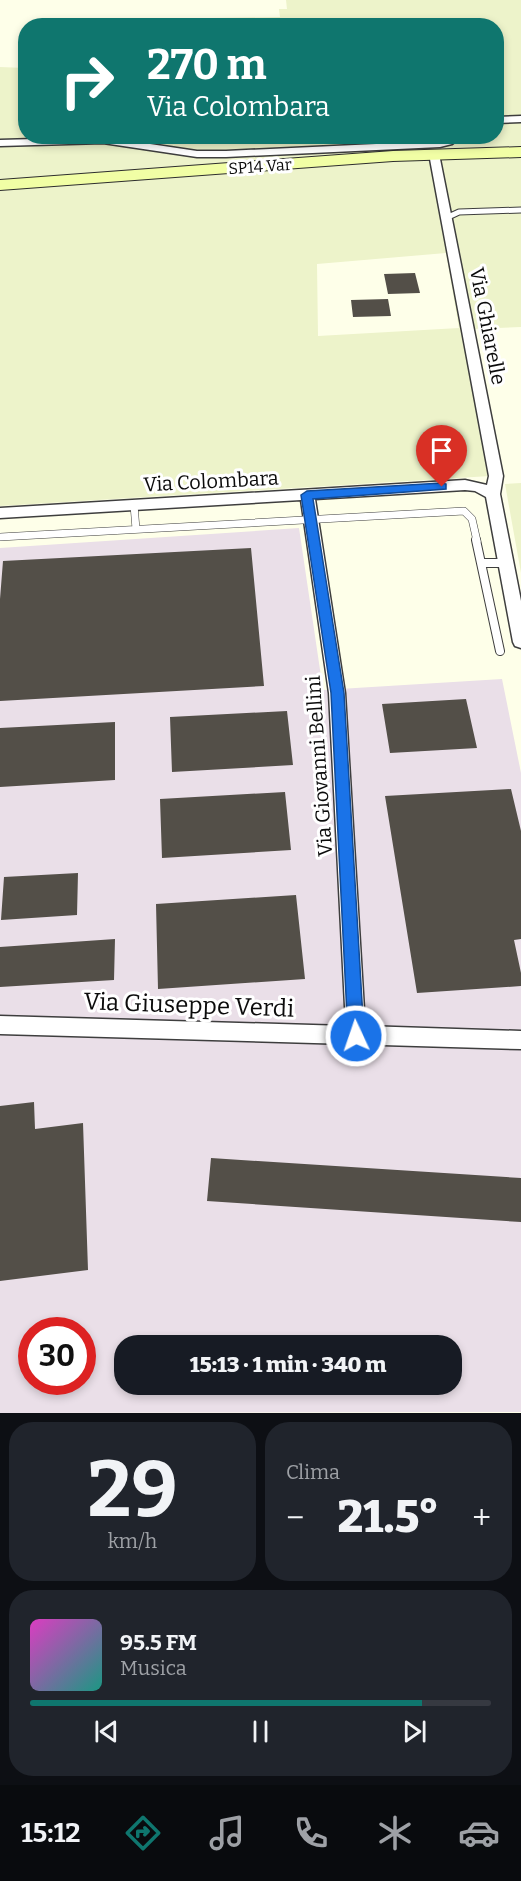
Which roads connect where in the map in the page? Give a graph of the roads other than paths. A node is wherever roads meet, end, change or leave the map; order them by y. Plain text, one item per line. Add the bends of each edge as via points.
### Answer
1 (521, 119) edge
2 (504, 120) edge
3 (18, 142) edge
4 (0, 143) edge
5 (118, 144) edge
6 (440, 144) edge
7 (521, 152) edge
8 (435, 159) dead end
9 (0, 185) edge
10 (521, 210) edge
11 (446, 218) junction
12 (493, 494) junction
13 (307, 495) junction
14 (134, 505) junction
15 (0, 513) edge
16 (311, 518) junction
17 (136, 529) junction
18 (0, 537) edge
19 (482, 563) junction
20 (506, 563) junction
21 (521, 642) edge
22 (500, 651) dead end
23 (0, 1025) edge
24 (356, 1036) junction
25 (521, 1040) edge

1 - 2 street
3 - 4 street
5 - 6 street via 226,154
7 - 9 main road, SP14 Var via 393,156
8 - 11 street, Via Ghiarelle
10 - 11 lane via 459,213
11 - 12 street, Via Ghiarelle via 496,476
12 - 13 street, Via Colombara via 478,486 465,485
12 - 20 street, Via Ghiarelle
13 - 14 street, Via Colombara
13 - 16 street, Via Giovanni Bellini
14 - 15 street, Via Colombara
14 - 17 lane
16 - 17 lane
16 - 19 lane via 464,511 472,519
16 - 24 street, Via Giovanni Bellini via 337,693
17 - 18 lane
19 - 20 lane
19 - 22 lane
20 - 21 street, Via Ghiarelle
23 - 24 street, Via Giuseppe Verdi
24 - 25 street, Via Giuseppe Verdi

